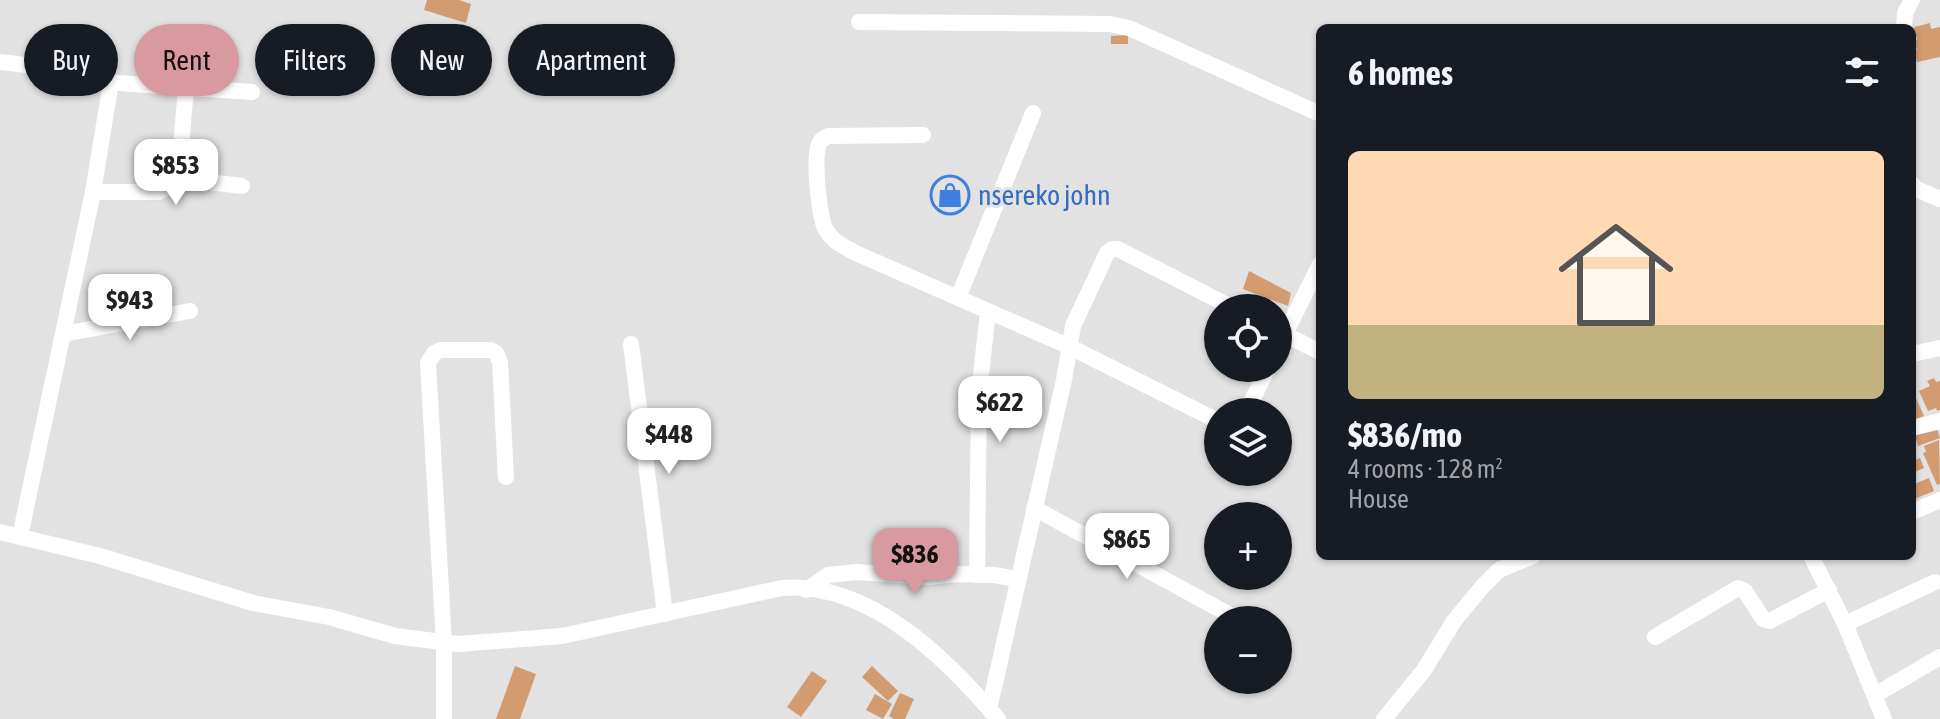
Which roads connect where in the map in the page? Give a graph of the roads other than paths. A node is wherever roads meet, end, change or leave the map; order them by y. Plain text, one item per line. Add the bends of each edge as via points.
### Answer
1 (1912, 0) edge
2 (859, 22) dead end
3 (1904, 24) edge
4 (0, 62) edge
5 (24, 65) edge
6 (239, 91) edge
7 (252, 92) dead end
8 (109, 96) edge
9 (185, 96) edge
10 (1316, 112) edge
11 (1033, 113) dead end
12 (923, 135) dead end
13 (178, 182) junction
14 (242, 186) dead end
15 (1916, 189) edge
16 (93, 192) junction
17 (1940, 199) edge
18 (1316, 271) edge
19 (1206, 294) edge
20 (958, 298) junction
21 (190, 311) dead end
22 (988, 311) junction
23 (1292, 316) edge
24 (63, 334) junction
25 (1292, 342) edge
26 (631, 344) dead end
27 (1068, 346) junction
28 (1940, 348) edge
29 (1316, 351) edge
30 (1916, 353) edge
31 (1204, 414) edge
32 (1940, 421) edge
33 (1916, 427) edge
34 (506, 477) dead end
35 (1940, 500) edge
36 (1034, 508) junction
37 (1916, 510) edge
38 (0, 532) edge
39 (20, 536) junction
40 (1523, 560) edge
41 (1816, 560) edge
42 (977, 575) junction
43 (1018, 579) junction
44 (1935, 582) dead end
45 (806, 590) junction
46 (1829, 590) junction
47 (1213, 606) edge
48 (665, 614) junction
49 (1845, 624) junction
50 (1655, 637) dead end
51 (444, 643) junction
52 (1940, 657) edge
53 (1875, 695) junction
54 (994, 714) edge
55 (444, 719) edge
56 (1384, 719) edge
57 (1883, 719) edge

1 - 3 street
2 - 10 street via 1109,24 1129,28
4 - 5 street
6 - 7 street
8 - 16 street
9 - 13 street
11 - 20 street
12 - 20 street via 823,138 817,152 820,212 832,238 844,247
13 - 14 street
13 - 16 street via 159,192
15 - 17 street
16 - 24 street
18 - 23 street
19 - 27 street via 1112,249
20 - 22 street
21 - 24 street
22 - 27 street
22 - 42 street via 979,393
24 - 39 street
25 - 29 street
26 - 48 street
27 - 31 street
27 - 36 street
28 - 30 street
32 - 33 street
34 - 51 street via 496,353 434,353 428,363
35 - 37 street
36 - 43 street
36 - 47 street
38 - 39 street
39 - 51 street via 253,603
40 - 56 street via 1499,570 1482,587
41 - 46 street
42 - 43 street
42 - 45 street via 841,572
43 - 54 street
44 - 49 street
45 - 48 street via 782,588
45 - 54 street via 870,607 892,620 946,662
46 - 49 street
46 - 50 street via 1770,621 1738,588
48 - 51 street via 562,636
49 - 53 street
51 - 55 street
52 - 53 street
53 - 57 street

